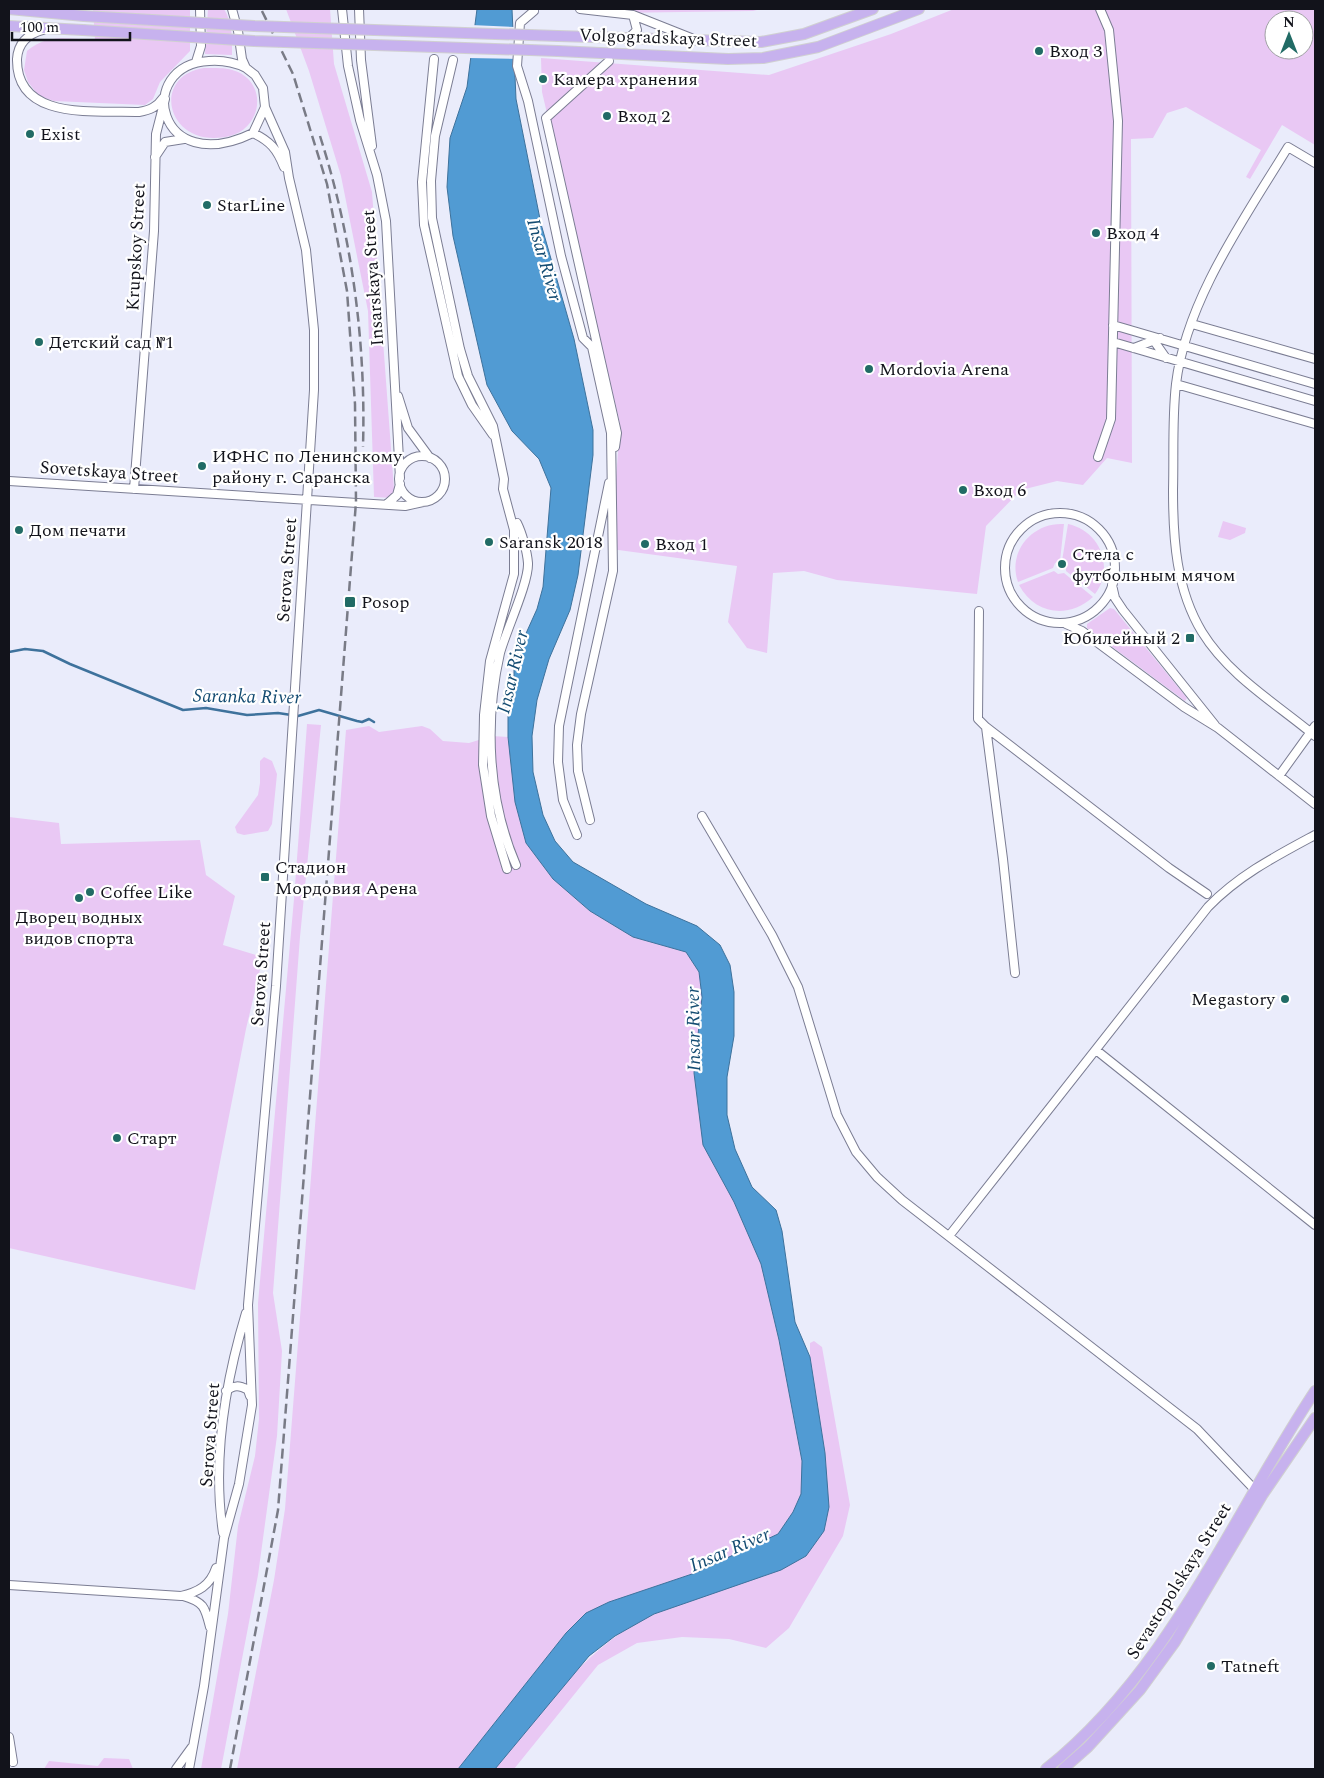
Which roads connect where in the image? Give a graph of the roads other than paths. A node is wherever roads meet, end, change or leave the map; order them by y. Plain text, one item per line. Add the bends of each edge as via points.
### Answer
1 (200, 9) edge
2 (232, 9) edge
3 (342, 9) edge
4 (359, 9) edge
5 (580, 9) edge
6 (872, 9) edge
7 (919, 9) edge
8 (1100, 9) edge
9 (9, 10) edge
10 (534, 11) dead end
11 (633, 15) junction
12 (9, 26) edge
13 (48, 29) junction
14 (630, 37) junction
15 (696, 40) junction
16 (434, 59) dead end
17 (452, 60) dead end
18 (609, 61) dead end
19 (196, 62) junction
20 (246, 68) junction
21 (432, 72) junction
22 (450, 72) junction
23 (165, 96) junction
24 (265, 107) junction
25 (252, 133) junction
26 (184, 139) junction
27 (155, 156) junction
28 (1315, 163) edge
29 (374, 166) junction
30 (288, 178) junction
31 (1113, 324) junction
32 (1192, 324) junction
33 (1132, 330) junction
34 (1155, 338) junction
35 (1113, 342) junction
36 (1185, 346) junction
37 (1140, 348) junction
38 (1166, 358) junction
39 (1315, 359) edge
40 (1181, 362) junction
41 (1176, 384) junction
42 (1315, 384) edge
43 (395, 390) junction
44 (1315, 401) edge
45 (1315, 424) edge
46 (496, 438) junction
47 (1098, 457) dead end
48 (430, 458) junction
49 (612, 466) junction
50 (9, 481) edge
51 (400, 481) junction
52 (134, 489) junction
53 (307, 500) junction
54 (423, 502) junction
55 (387, 504) junction
56 (507, 504) junction
57 (1112, 585) junction
58 (979, 611) dead end
59 (1062, 623) junction
60 (986, 727) junction
61 (1218, 728) junction
62 (1314, 732) edge
63 (1278, 776) junction
64 (1315, 804) edge
65 (702, 816) dead end
66 (590, 820) dead end
67 (577, 835) dead end
68 (1315, 835) edge
69 (516, 866) dead end
70 (507, 869) dead end
71 (1207, 894) dead end
72 (1014, 973) dead end
73 (1096, 1050) junction
74 (1315, 1225) edge
75 (949, 1236) junction
76 (248, 1306) junction
77 (226, 1391) junction
78 (1315, 1391) edge
79 (252, 1405) junction
80 (1315, 1418) edge
81 (1255, 1490) junction
82 (224, 1538) junction
83 (222, 1554) junction
84 (9, 1585) edge
85 (181, 1596) junction
86 (211, 1632) junction
87 (9, 1737) edge
88 (194, 1743) junction
89 (13, 1762) dead end
90 (176, 1769) edge
91 (189, 1769) edge
92 (1046, 1769) edge
93 (1063, 1769) edge

1 - 19 street via 200,46
2 - 20 street, Serova Street
3 - 29 street, Insarskaya Street via 348,66
4 - 29 street, Insarskaya Street
5 - 11 street
6 - 15 main road, Volgogradskaya Street via 827,27 780,39
7 - 13 main road, Volgogradskaya Street, bridge via 818,47 763,58 728,59 254,41
8 - 31 street via 1109,30 1118,121
9 - 14 main road, Volgogradskaya Street, bridge via 254,26
10 - 49 street via 520,23 517,66 528,101 578,320 583,338 592,347 611,433
11 - 14 street via 638,30
11 - 15 street
12 - 13 main road, Volgogradskaya Street
13 - 23 street via 28,36 18,56 22,85 36,100 58,108 139,112 158,105
14 - 15 main road, Volgogradskaya Street
16 - 21 street
17 - 22 street
18 - 49 street via 546,118 617,433
19 - 20 street via 225,61
19 - 23 street via 175,75
20 - 24 street, Serova Street via 263,88
21 - 22 street
21 - 46 street via 422,182 424,225 458,376 472,405
22 - 46 street via 435,136 432,218 460,349 468,376
23 - 26 street via 169,125
23 - 27 street, Krupskoy Street via 156,134
24 - 25 street
24 - 30 street, Serova Street via 285,152
25 - 26 street via 223,144 203,144
25 - 30 street, Serova Street via 274,147
26 - 27 street via 165,142
27 - 52 street, Krupskoy Street via 154,236
28 - 32 street via 1288,147 1243,221
29 - 43 street, Insarskaya Street via 385,213 389,251
30 - 53 street, Serova Street via 306,250 314,330
31 - 33 street
31 - 35 street
32 - 36 street
32 - 39 street
33 - 34 street
33 - 37 street
34 - 36 street
34 - 37 street
34 - 38 street
35 - 37 street
35 - 47 street via 1112,419
36 - 40 street
36 - 42 street
37 - 38 street
38 - 40 street
40 - 41 street
40 - 44 street
41 - 45 street
41 - 62 street via 1174,526 1185,596 1202,633 1218,655
43 - 48 street, Insarskaya Street via 408,428
43 - 51 street, Insarskaya Street
46 - 56 street
48 - 51 street via 410,460 401,471
48 - 54 street via 442,467 444,487 436,498
49 - 66 street via 613,571 577,745 578,771
49 - 67 street via 559,726 558,762 563,800
50 - 52 street, Sovetskaya Street
51 - 54 street via 405,495
51 - 55 street via 397,495
52 - 53 street, Sovetskaya Street
53 - 55 street, Sovetskaya Street
53 - 76 street, Serova Street via 276,986
54 - 55 street, Sovetskaya Street via 405,506
56 - 69 street via 519,526 528,564 500,653 491,717 491,749 498,813
56 - 70 street via 514,530 514,574 490,661 483,765 491,816
57 - 59 street via 1103,602 1089,614
57 - 59 street via 1115,565 1109,544 1088,520 1057,513 1036,518 1027,524 1008,550 1005,571 1008,586 1016,601 1032,615
57 - 61 street via 1122,610
58 - 60 street via 978,719
59 - 61 street via 1082,631 1184,707
60 - 71 street
60 - 72 street
61 - 63 street
62 - 63 street
63 - 64 street
65 - 75 street via 772,935 798,987 837,1115 856,1152 902,1200
68 - 73 street via 1259,865 1215,900
73 - 74 street
73 - 75 street
75 - 81 street via 1197,1429
76 - 77 street, Serova Street
76 - 79 street
77 - 79 street via 232,1386 241,1386 248,1390
77 - 82 street, Serova Street via 220,1469
78 - 81 main road, Sevastopolskaya Street
79 - 82 street via 239,1484
80 - 93 main road, Sevastopolskaya Street via 1262,1494 1175,1642 1140,1690 1088,1747
81 - 92 main road, Sevastopolskaya Street via 1151,1660 1096,1725
82 - 83 street, Serova Street
83 - 85 street via 214,1576 204,1587 196,1593
83 - 86 street, Serova Street
84 - 85 street
85 - 86 street via 202,1604
86 - 88 street, Serova Street
87 - 89 street
88 - 90 street
88 - 91 street, Serova Street

